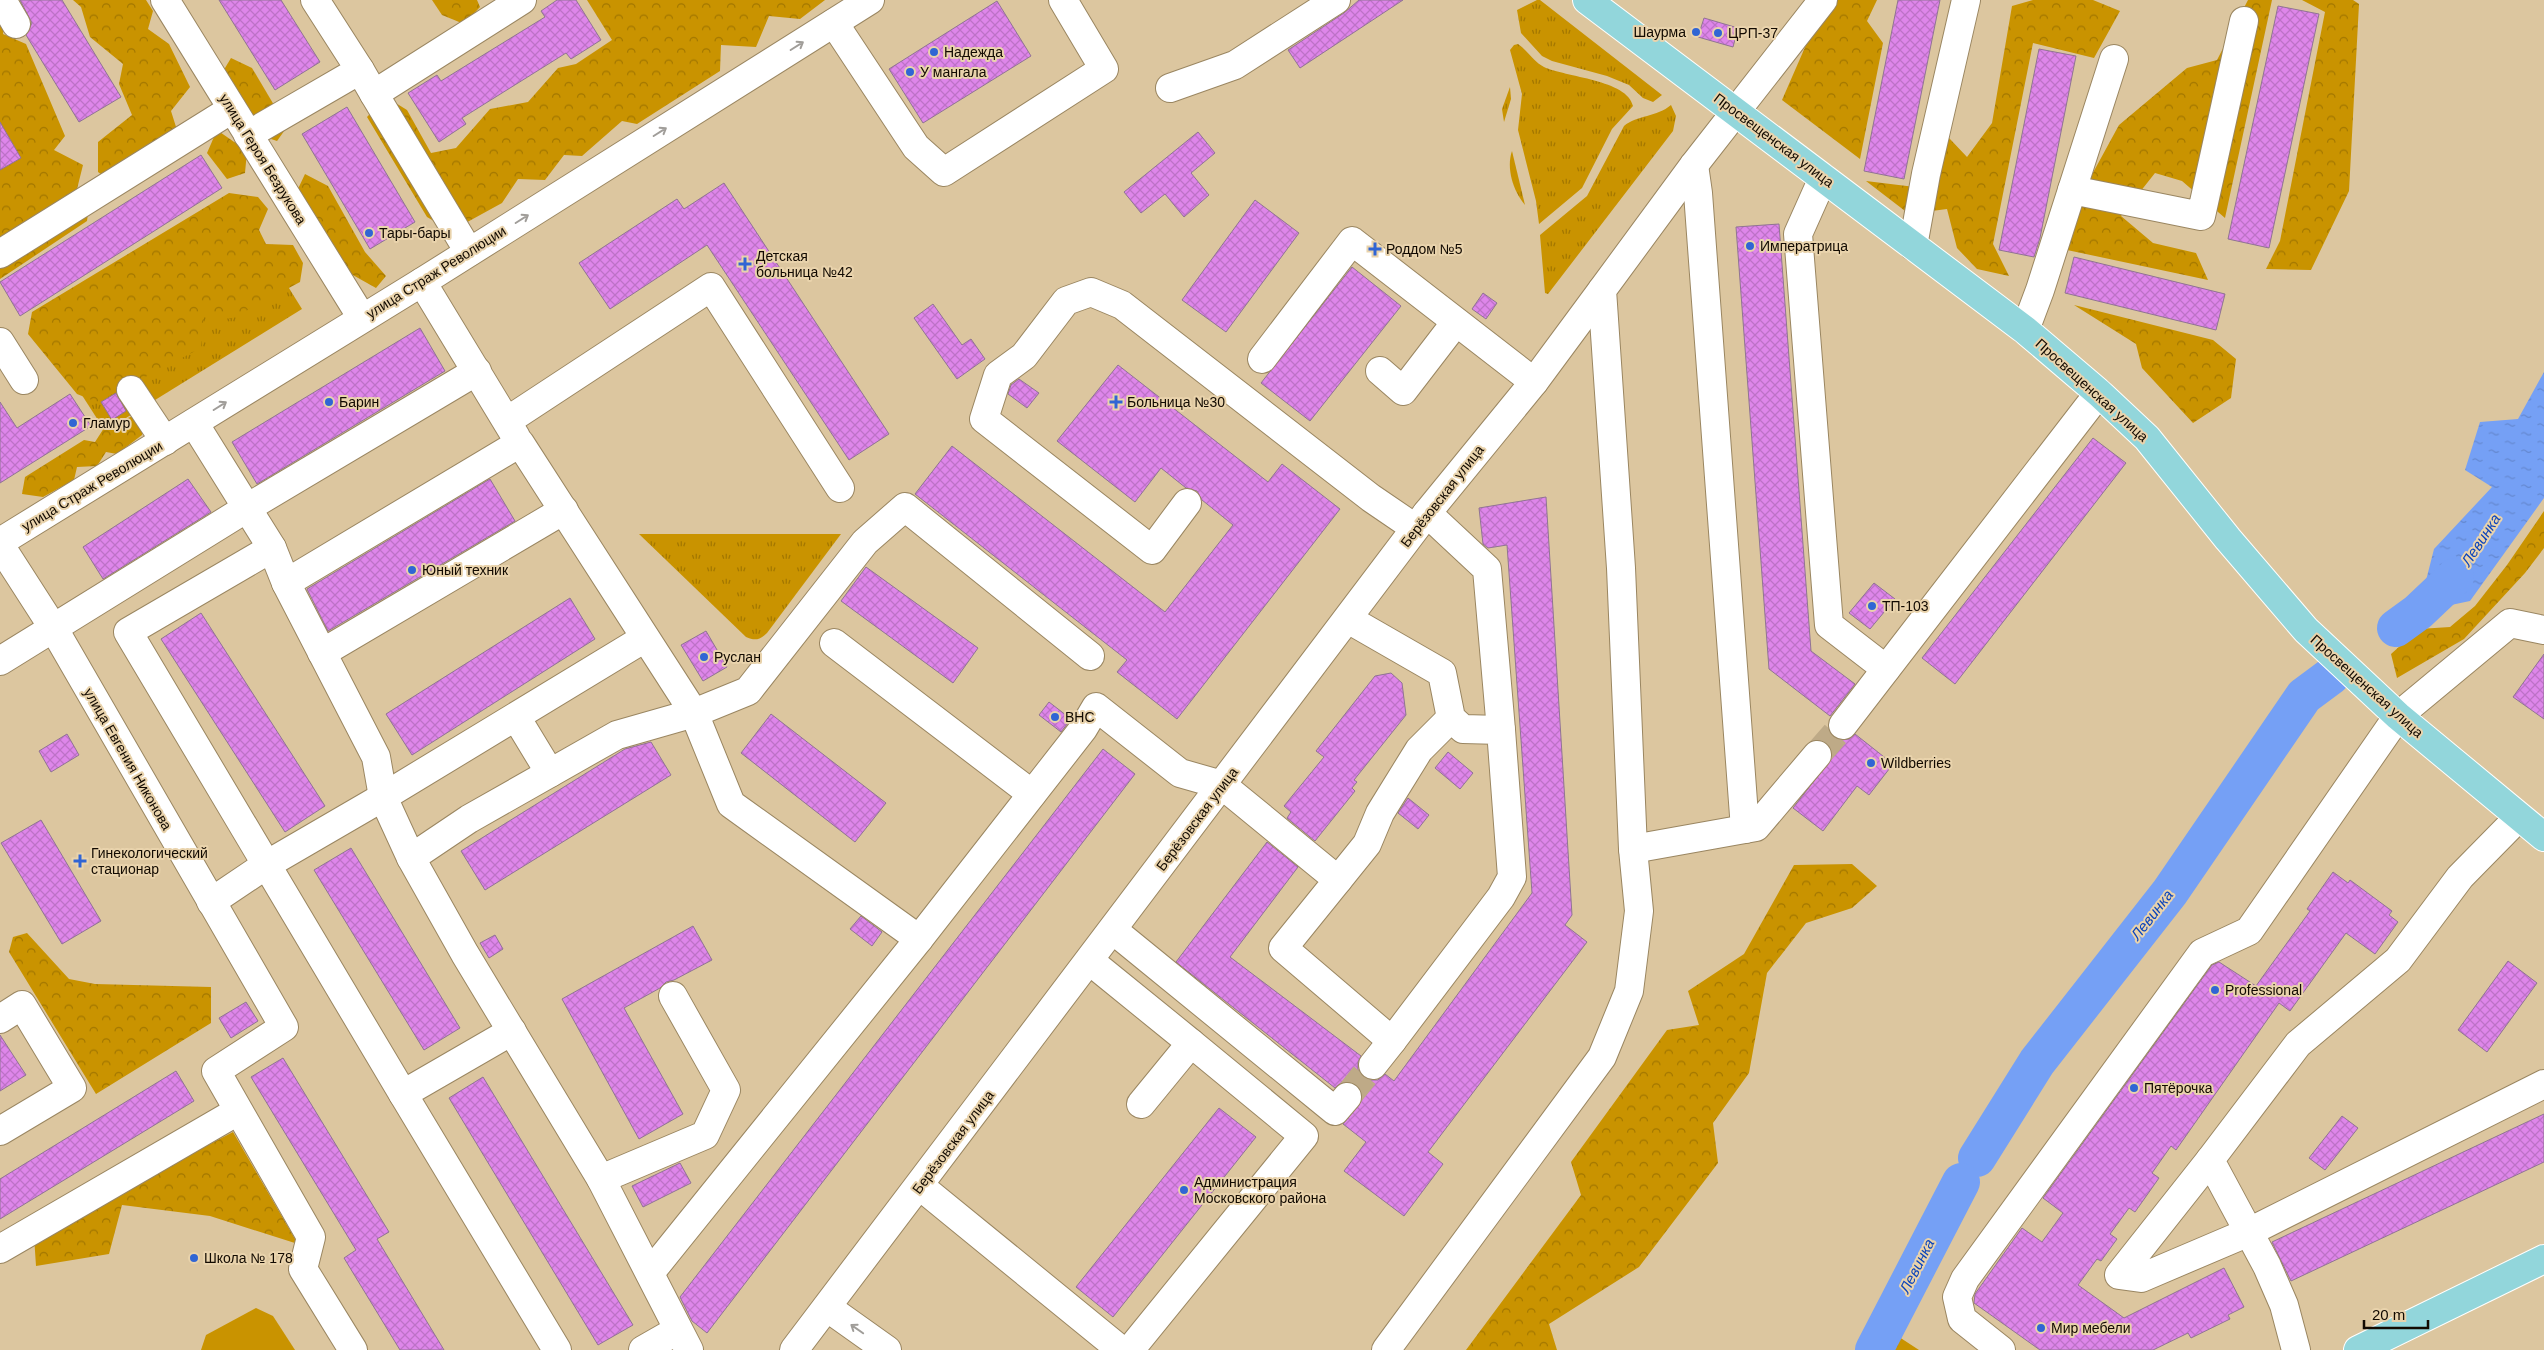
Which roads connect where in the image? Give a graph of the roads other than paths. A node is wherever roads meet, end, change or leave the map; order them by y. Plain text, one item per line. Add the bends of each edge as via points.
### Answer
1 (2, 0) edge
2 (165, 0) edge
3 (316, 0) edge
4 (522, 0) edge
5 (870, 0) edge
6 (1064, 0) edge
7 (1336, 0) edge
8 (1588, 0) edge
9 (1822, 0) edge
10 (1966, 0) edge
11 (2244, 21) dead end
12 (834, 23) junction
13 (16, 24) dead end
14 (2114, 59) dead end
15 (360, 70) junction
16 (1170, 88) dead end
17 (374, 94) junction
18 (232, 109) junction
19 (1735, 111) junction
20 (248, 135) junction
21 (1694, 165) junction
22 (1823, 178) junction
23 (2072, 190) junction
24 (1913, 246) junction
25 (469, 252) junction
26 (0, 254) edge
27 (422, 282) junction
28 (1602, 290) junction
29 (362, 318) junction
30 (1456, 322) junction
31 (2025, 330) junction
32 (0, 342) edge
33 (1262, 360) dead end
34 (477, 371) junction
35 (1380, 371) dead end
36 (24, 380) dead end
37 (1534, 382) junction
38 (132, 390) dead end
39 (2099, 393) junction
40 (194, 423) junction
41 (513, 432) junction
42 (165, 441) junction
43 (840, 488) dead end
44 (1187, 503) dead end
45 (247, 508) junction
46 (564, 510) junction
47 (1421, 520) junction
48 (0, 543) edge
49 (272, 548) junction
50 (286, 583) junction
51 (1348, 618) junction
52 (54, 629) junction
53 (2544, 630) edge
54 (645, 638) junction
55 (834, 643) dead end
56 (322, 653) junction
57 (1090, 656) dead end
58 (0, 661) edge
59 (1886, 670) junction
60 (694, 713) junction
61 (2398, 716) junction
62 (516, 717) junction
63 (1451, 718) junction
64 (1843, 725) tunnel mouth
65 (1501, 730) junction
66 (1818, 755) tunnel mouth
67 (550, 773) junction
68 (1222, 786) junction
69 (1032, 794) junction
70 (383, 798) junction
71 (2536, 826) edge
72 (1745, 828) junction
73 (1633, 849) junction
74 (411, 858) junction
75 (266, 865) junction
76 (1338, 880) junction
77 (211, 902) junction
78 (1113, 930) junction
79 (919, 939) junction
80 (1090, 961) junction
81 (673, 996) dead end
82 (0, 1019) edge
83 (512, 1031) junction
84 (1392, 1042) junction
85 (1191, 1043) junction
86 (1373, 1065) tunnel mouth
87 (2544, 1084) edge
88 (403, 1094) junction
89 (1347, 1097) tunnel mouth
90 (1142, 1104) dead end
91 (238, 1111) junction
92 (0, 1132) edge
93 (2210, 1160) junction
94 (600, 1179) junction
95 (920, 1186) junction
96 (2249, 1232) junction
97 (0, 1249) edge
98 (2544, 1259) edge
99 (650, 1273) junction
100 (828, 1308) junction
101 (684, 1340) edge
102 (353, 1350) edge
103 (557, 1350) edge
104 (644, 1350) edge
105 (794, 1350) edge
106 (887, 1350) edge
107 (1121, 1350) edge
108 (1130, 1350) edge
109 (1386, 1350) edge
110 (2001, 1350) edge
111 (2296, 1350) edge
112 (2358, 1350) edge

1 - 13 street
2 - 18 street, улица Героя Безрукова
3 - 15 street
4 - 17 street
5 - 12 street, улица Страж Революции
6 - 12 street via 1104,69 944,172 916,147
7 - 16 street via 1235,65
8 - 19 main road, Просвещенская улица
9 - 19 street
10 - 24 street
11 - 23 street via 2201,216
25 -> 12 street, улица Страж Революции
14 - 23 street
15 - 17 street
15 - 20 street
17 - 25 street
18 - 20 street, улица Героя Безрукова
18 - 26 street
19 - 21 street, Берёзовская улица
19 - 22 main road, Просвещенская улица
20 - 29 street, улица Героя Безрукова
21 - 28 street, Берёзовская улица
21 - 72 street
22 - 24 main road, Просвещенская улица
22 - 59 street via 1798,234 1829,625
23 - 31 street
24 - 31 main road, Просвещенская улица
25 - 27 street, улица Страж Революции
27 - 29 street, улица Страж Революции
27 - 34 street
28 - 37 street, Берёзовская улица
28 - 73 street via 1621,568
40 -> 29 street, улица Страж Революции
30 - 33 street via 1352,242
30 - 35 street via 1403,391
30 - 37 street
31 - 39 main road, Просвещенская улица
32 - 36 street
34 - 41 street
34 - 45 street
37 - 47 street, Берёзовская улица
38 - 42 street
39 - 59 street
39 - 61 main road, Просвещенская улица via 2147,438 2306,630
40 - 42 street, улица Страж Революции
40 - 45 street
41 - 43 street via 710,287
41 - 46 street
41 - 50 street
42 - 48 street, улица Страж Революции
44 - 47 street via 1152,550 984,419 998,375 1024,356 1066,301 1090,292 1122,305 1371,498
45 - 49 street
45 - 52 street
46 - 54 street
46 - 56 street
47 - 51 street, Берёзовская улица
47 - 65 street via 1487,569
48 - 52 street, улица Евгения Никонова
49 - 50 street
49 - 75 street via 128,632
50 - 56 street
51 - 63 street via 1442,673
51 - 68 street, Берёзовская улица
52 - 58 street
52 - 77 street, улица Евгения Никонова
53 - 61 street via 2510,623
54 - 60 street
54 - 62 street
55 - 69 street
56 - 70 street via 376,756
57 - 60 street via 905,508 865,542 748,691
59 - 64 street
60 - 67 street via 617,734
60 - 79 street via 731,804
61 - 71 main road, Просвещенская улица
61 - 110 street via 2249,931 2202,953 1965,1279 1957,1298 1962,1319
62 - 67 street
62 - 70 street
63 - 65 street via 1463,729
63 - 76 street via 1419,750 1380,813 1367,844
65 - 84 street via 1512,876 1501,897
66 - 72 street via 1756,826
67 - 74 street via 469,819
68 - 69 street via 1180,773 1096,708
68 - 76 street
68 - 78 street, Берёзовская улица
69 - 79 street
70 - 74 street
70 - 75 street
71 - 93 street via 2460,877 2398,960 2298,1044
72 - 73 street
73 - 109 street via 1639,911 1629,991 1602,1057
74 - 83 street
75 - 77 street
75 - 88 street
76 - 84 street via 1283,948
77 - 91 street, улица Евгения Никонова via 284,1027 216,1071
78 - 80 street, Берёзовская улица
78 - 89 street via 1336,1111
79 - 99 street
80 - 85 street
80 - 95 street, Берёзовская улица
81 - 94 street via 726,1090 705,1135
82 - 92 street via 22,1005 72,1088
83 - 88 street
83 - 94 street
84 - 86 street
85 - 90 street
85 - 108 street via 1304,1136
87 - 96 street
88 - 103 street
91 - 97 street
91 - 102 street via 311,1237 303,1269
93 - 96 street
93 - 96 street via 2119,1275 2141,1278
94 - 99 street
95 - 100 street, Берёзовская улица
95 - 107 street
96 - 111 street via 2284,1305
98 - 112 main road
99 - 101 street
100 - 105 street, Берёзовская улица
106 -> 100 street
101 - 104 street

